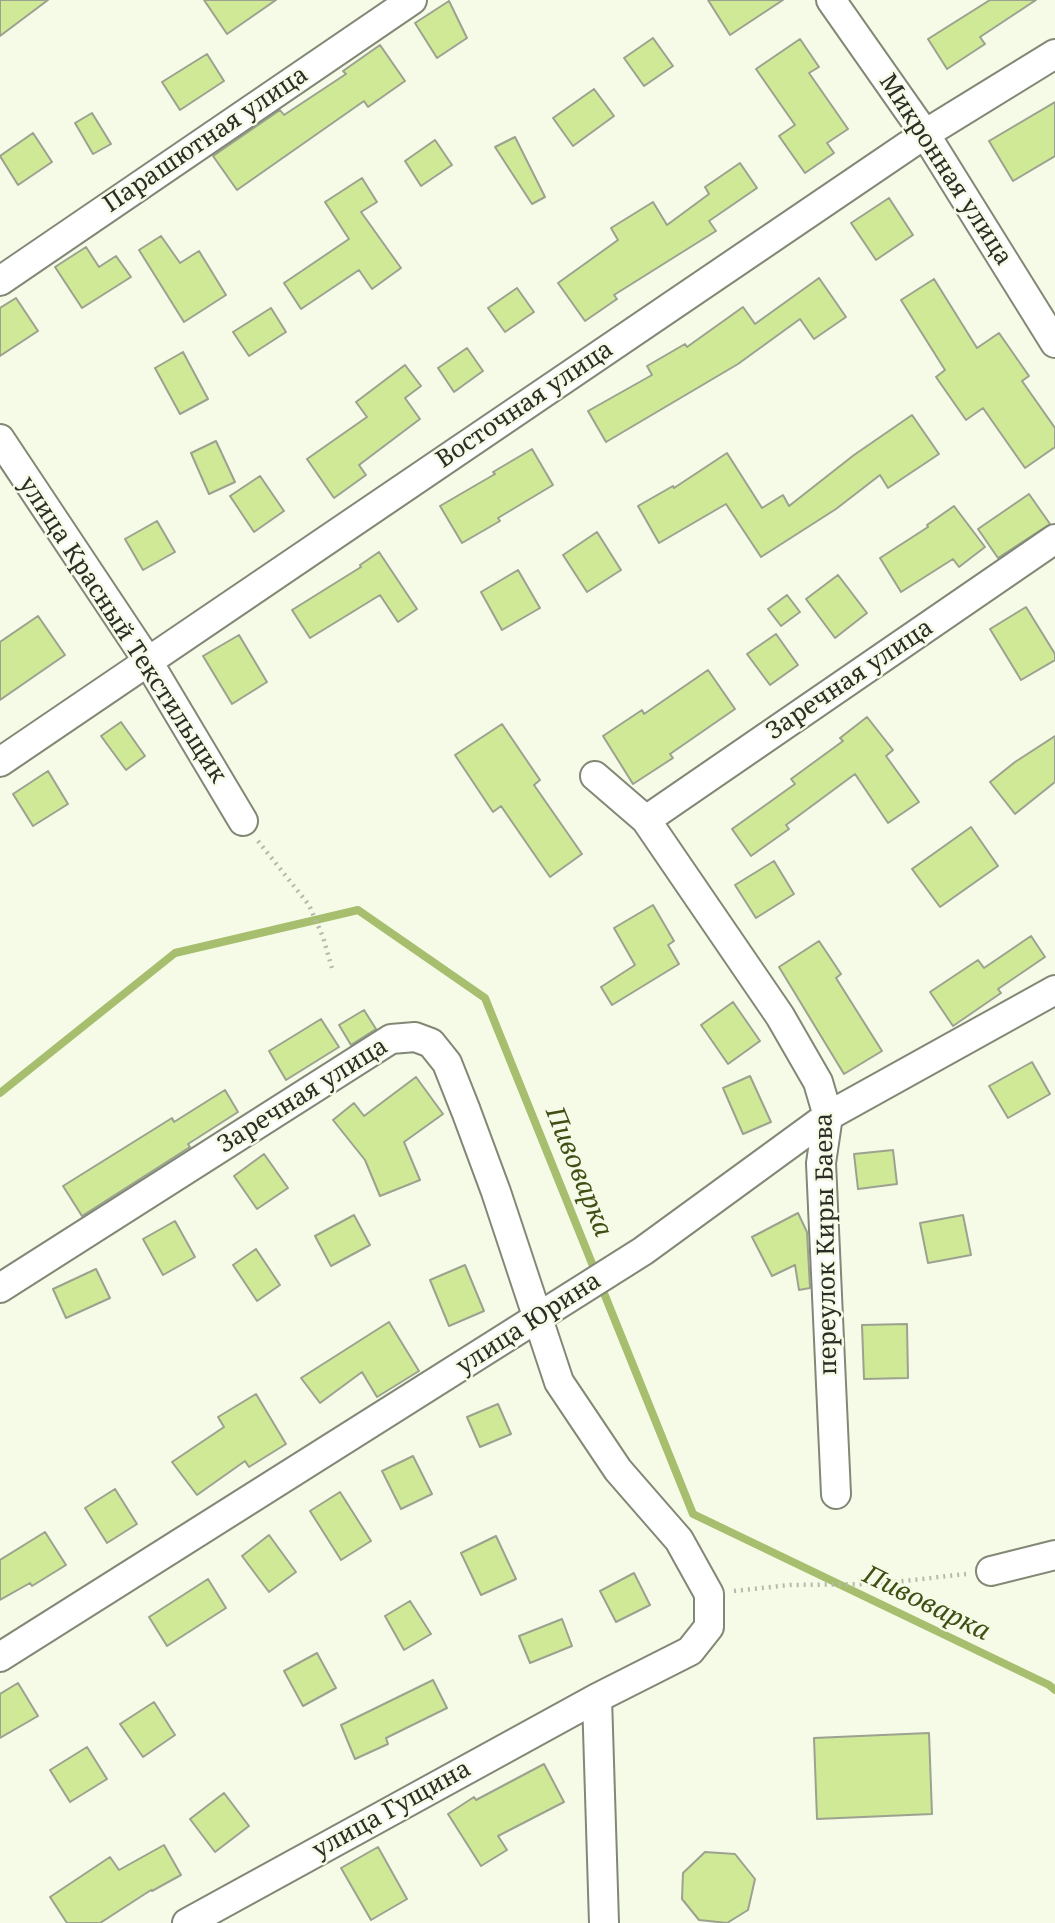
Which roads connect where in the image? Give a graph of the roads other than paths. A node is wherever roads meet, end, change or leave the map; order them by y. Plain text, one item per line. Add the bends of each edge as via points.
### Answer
1 (412, 0) edge
2 (831, 0) edge
3 (1055, 54) edge
4 (925, 134) junction
5 (0, 281) edge
6 (1055, 343) edge
7 (0, 439) edge
8 (1055, 539) edge
9 (148, 660) junction
10 (0, 762) edge
11 (595, 776) dead end
12 (646, 820) junction
13 (243, 821) road end
14 (1055, 989) edge
15 (828, 1116) junction
16 (0, 1288) edge
17 (546, 1314) junction
18 (836, 1494) dead end
19 (1055, 1555) edge
20 (991, 1572) road end
21 (0, 1657) edge
22 (597, 1698) junction
23 (187, 1923) edge
24 (604, 1923) edge

1 - 5 street, Парашютная улица
2 - 4 street, Микронная улица
3 - 4 street, Восточная улица
4 - 6 street, Микронная улица
4 - 9 street, Восточная улица
7 - 9 street, улица Красный Текстильщик
8 - 12 street, Заречная улица
9 - 10 street, Восточная улица
9 - 13 street, улица Красный Текстильщик
11 - 12 street, переулок Киры Баева
12 - 15 street, переулок Киры Баева via 780,1016 818,1082
14 - 15 street, улица Юрина
15 - 17 street, улица Юрина via 643,1251
15 - 18 street, переулок Киры Баева via 821,1163
16 - 17 street, Заречная улица via 391,1039 415,1037 431,1043 447,1063
17 - 21 street, улица Юрина
17 - 22 street via 559,1382 618,1470 679,1540 709,1594 709,1627 690,1651
19 - 20 street
22 - 23 street, улица Гущина
22 - 24 street

